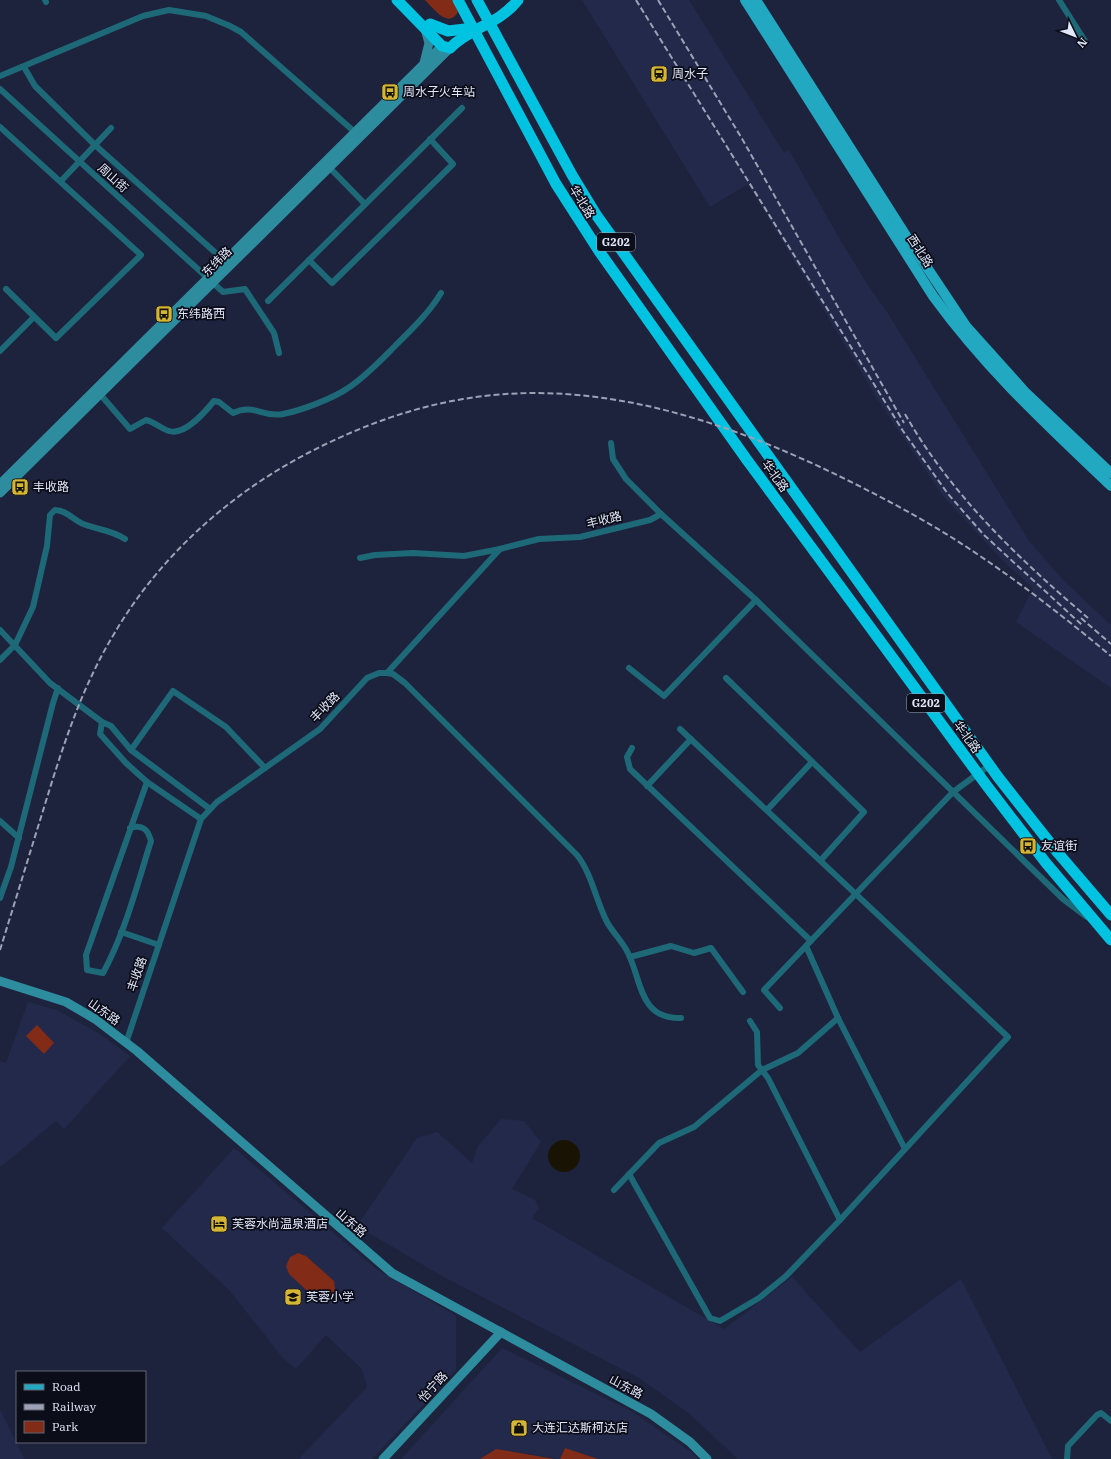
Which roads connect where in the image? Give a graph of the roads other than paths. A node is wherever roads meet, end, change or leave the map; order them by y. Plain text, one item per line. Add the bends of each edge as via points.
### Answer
1 (397, 0) edge
2 (407, 0) edge
3 (458, 0) edge
4 (477, 0) edge
5 (509, 0) edge
6 (518, 0) edge
7 (745, 0) edge
8 (756, 0) edge
9 (1059, 0) edge
10 (428, 26) junction
11 (465, 28) junction
12 (1085, 41) dead end
13 (446, 45) junction
14 (423, 65) junction
15 (24, 67) junction
16 (0, 76) edge
17 (0, 89) edge
18 (462, 108) dead end
19 (0, 128) edge
20 (111, 128) dead end
21 (358, 134) junction
22 (430, 139) junction
23 (96, 145) junction
24 (79, 162) junction
25 (327, 165) junction
26 (61, 181) junction
27 (365, 204) junction
28 (309, 260) junction
29 (227, 264) junction
30 (210, 281) junction
31 (6, 289) dead end
32 (441, 294) dead end
33 (268, 301) dead end
34 (34, 317) junction
35 (0, 351) edge
36 (279, 353) dead end
37 (100, 394) junction
38 (611, 442) dead end
39 (1111, 473) edge
40 (0, 484) edge
41 (1111, 486) edge
42 (0, 493) edge
43 (661, 514) junction
44 (125, 539) dead end
45 (500, 549) junction
46 (360, 558) dead end
47 (756, 600) junction
48 (0, 630) edge
49 (15, 645) junction
50 (0, 660) edge
51 (630, 668) dead end
52 (387, 673) junction
53 (726, 678) dead end
54 (58, 688) junction
55 (102, 722) junction
56 (680, 729) dead end
57 (691, 739) junction
58 (632, 748) dead end
59 (131, 750) junction
60 (812, 762) junction
61 (990, 765) junction
62 (265, 768) junction
63 (977, 774) junction
64 (147, 782) junction
65 (647, 786) junction
66 (953, 792) junction
67 (210, 809) junction
68 (767, 810) junction
69 (201, 819) junction
70 (0, 821) edge
71 (130, 828) junction
72 (19, 838) junction
73 (820, 860) junction
74 (856, 893) junction
75 (0, 898) edge
76 (1111, 915) edge
77 (1099, 926) junction
78 (121, 932) junction
79 (1111, 940) edge
80 (811, 941) junction
81 (159, 945) junction
82 (806, 946) junction
83 (630, 957) junction
84 (0, 981) edge
85 (743, 992) dead end
86 (780, 1008) dead end
87 (681, 1018) dead end
88 (838, 1018) junction
89 (750, 1021) dead end
90 (126, 1043) junction
91 (762, 1070) junction
92 (905, 1149) junction
93 (629, 1174) junction
94 (614, 1190) dead end
95 (840, 1220) junction
96 (501, 1332) junction
97 (1111, 1421) edge
98 (383, 1459) edge
99 (707, 1459) edge
100 (1067, 1459) edge

1 - 10 highway
2 - 10 highway
3 - 63 highway, 华北路 / G202 via 571,209 748,460
4 - 61 highway, 华北路 / G202 via 583,194
5 - 11 highway via 494,15
6 - 13 highway via 505,15
7 - 41 main road, 西北路 via 933,296 960,332 1020,400
8 - 39 main road, 西北路 via 966,326 1026,393
9 - 12 street
10 - 11 highway via 448,31
10 - 13 highway
10 - 14 main road via 429,43
11 - 13 highway
13 - 14 main road, 东纬路
13 - 21 main road, 东纬路
14 - 21 main road, 东纬路
15 - 16 street
15 - 21 street via 143,16 169,10 206,16 242,32
15 - 23 street, 周山街 via 35,86
17 - 24 street, 周山街
18 - 22 street
19 - 26 street
20 - 23 street
21 - 25 main road, 东纬路
22 - 27 street
22 - 28 street via 453,164 332,283
23 - 24 street
23 - 29 street, 周山街
24 - 26 street
24 - 30 street, 周山街
25 - 27 street
25 - 29 main road, 东纬路
26 - 34 street via 141,255 60,336 53,336
27 - 28 street
28 - 33 street
29 - 30 main road, 东纬路
30 - 36 street, 周山街 via 223,292 245,289 274,333
30 - 37 main road, 东纬路
30 - 40 main road, 东纬路
31 - 34 street
32 - 37 street via 426,315 376,365 347,389 302,409 282,414 265,414 243,408 233,413 214,401 200,417 179,430 169,431 146,420 130,429
34 - 35 street
37 - 42 main road, 东纬路
38 - 43 street via 614,459 626,479
43 - 45 street, 丰收路 via 650,520 580,537 539,539
43 - 47 street
44 - 49 street via 115,532 82,523 60,510 55,510 50,516 33,607
45 - 46 street, 丰收路 via 464,556 413,553
45 - 52 street
47 - 51 street via 664,696
47 - 66 street
48 - 49 street
49 - 50 street
49 - 54 street via 50,683
52 - 62 street, 丰收路 via 367,678 320,729
52 - 83 street via 393,674 405,683 576,855 584,865 608,923
53 - 60 street
54 - 55 street
54 - 72 street
55 - 59 street via 111,726
55 - 64 street via 100,734
56 - 57 street
57 - 65 street
57 - 68 street
58 - 65 street via 627,757 630,769
59 - 62 street via 173,691 226,727
59 - 67 street
60 - 68 street
60 - 73 street via 864,812
61 - 63 street
61 - 76 highway, 华北路 / G202 via 1058,853
62 - 67 street, 丰收路 via 216,802
63 - 66 street
63 - 77 highway, 华北路 / G202
64 - 69 street
64 - 71 street
65 - 80 street
66 - 74 street
66 - 77 street via 1063,899
67 - 69 street, 丰收路
68 - 73 street
69 - 81 street, 丰收路
70 - 72 street
71 - 78 street via 145,828 151,841
71 - 78 street via 86,955 87,970 103,973
72 - 75 street
73 - 74 street
74 - 80 street
74 - 92 street via 1008,1037
77 - 79 highway, 华北路 / G202
78 - 81 street
80 - 82 street
81 - 90 street, 丰收路
82 - 86 street via 764,990
82 - 88 street
83 - 85 street via 670,946 694,953 711,948
83 - 87 street via 643,995 653,1009 668,1018
84 - 90 main road, 山东路 via 66,1002 95,1019
88 - 91 street via 798,1053
88 - 92 street
89 - 91 street via 758,1032 758,1065
90 - 96 main road, 山东路 via 392,1273
91 - 93 street via 694,1127 659,1143
91 - 95 street
92 - 95 street
93 - 94 street
93 - 95 street via 714,1321 720,1321 759,1298 786,1276
96 - 98 main road, 怡宁路
96 - 99 main road, 山东路 via 651,1414 690,1442
97 - 100 street via 1101,1413 1097,1415 1068,1446

